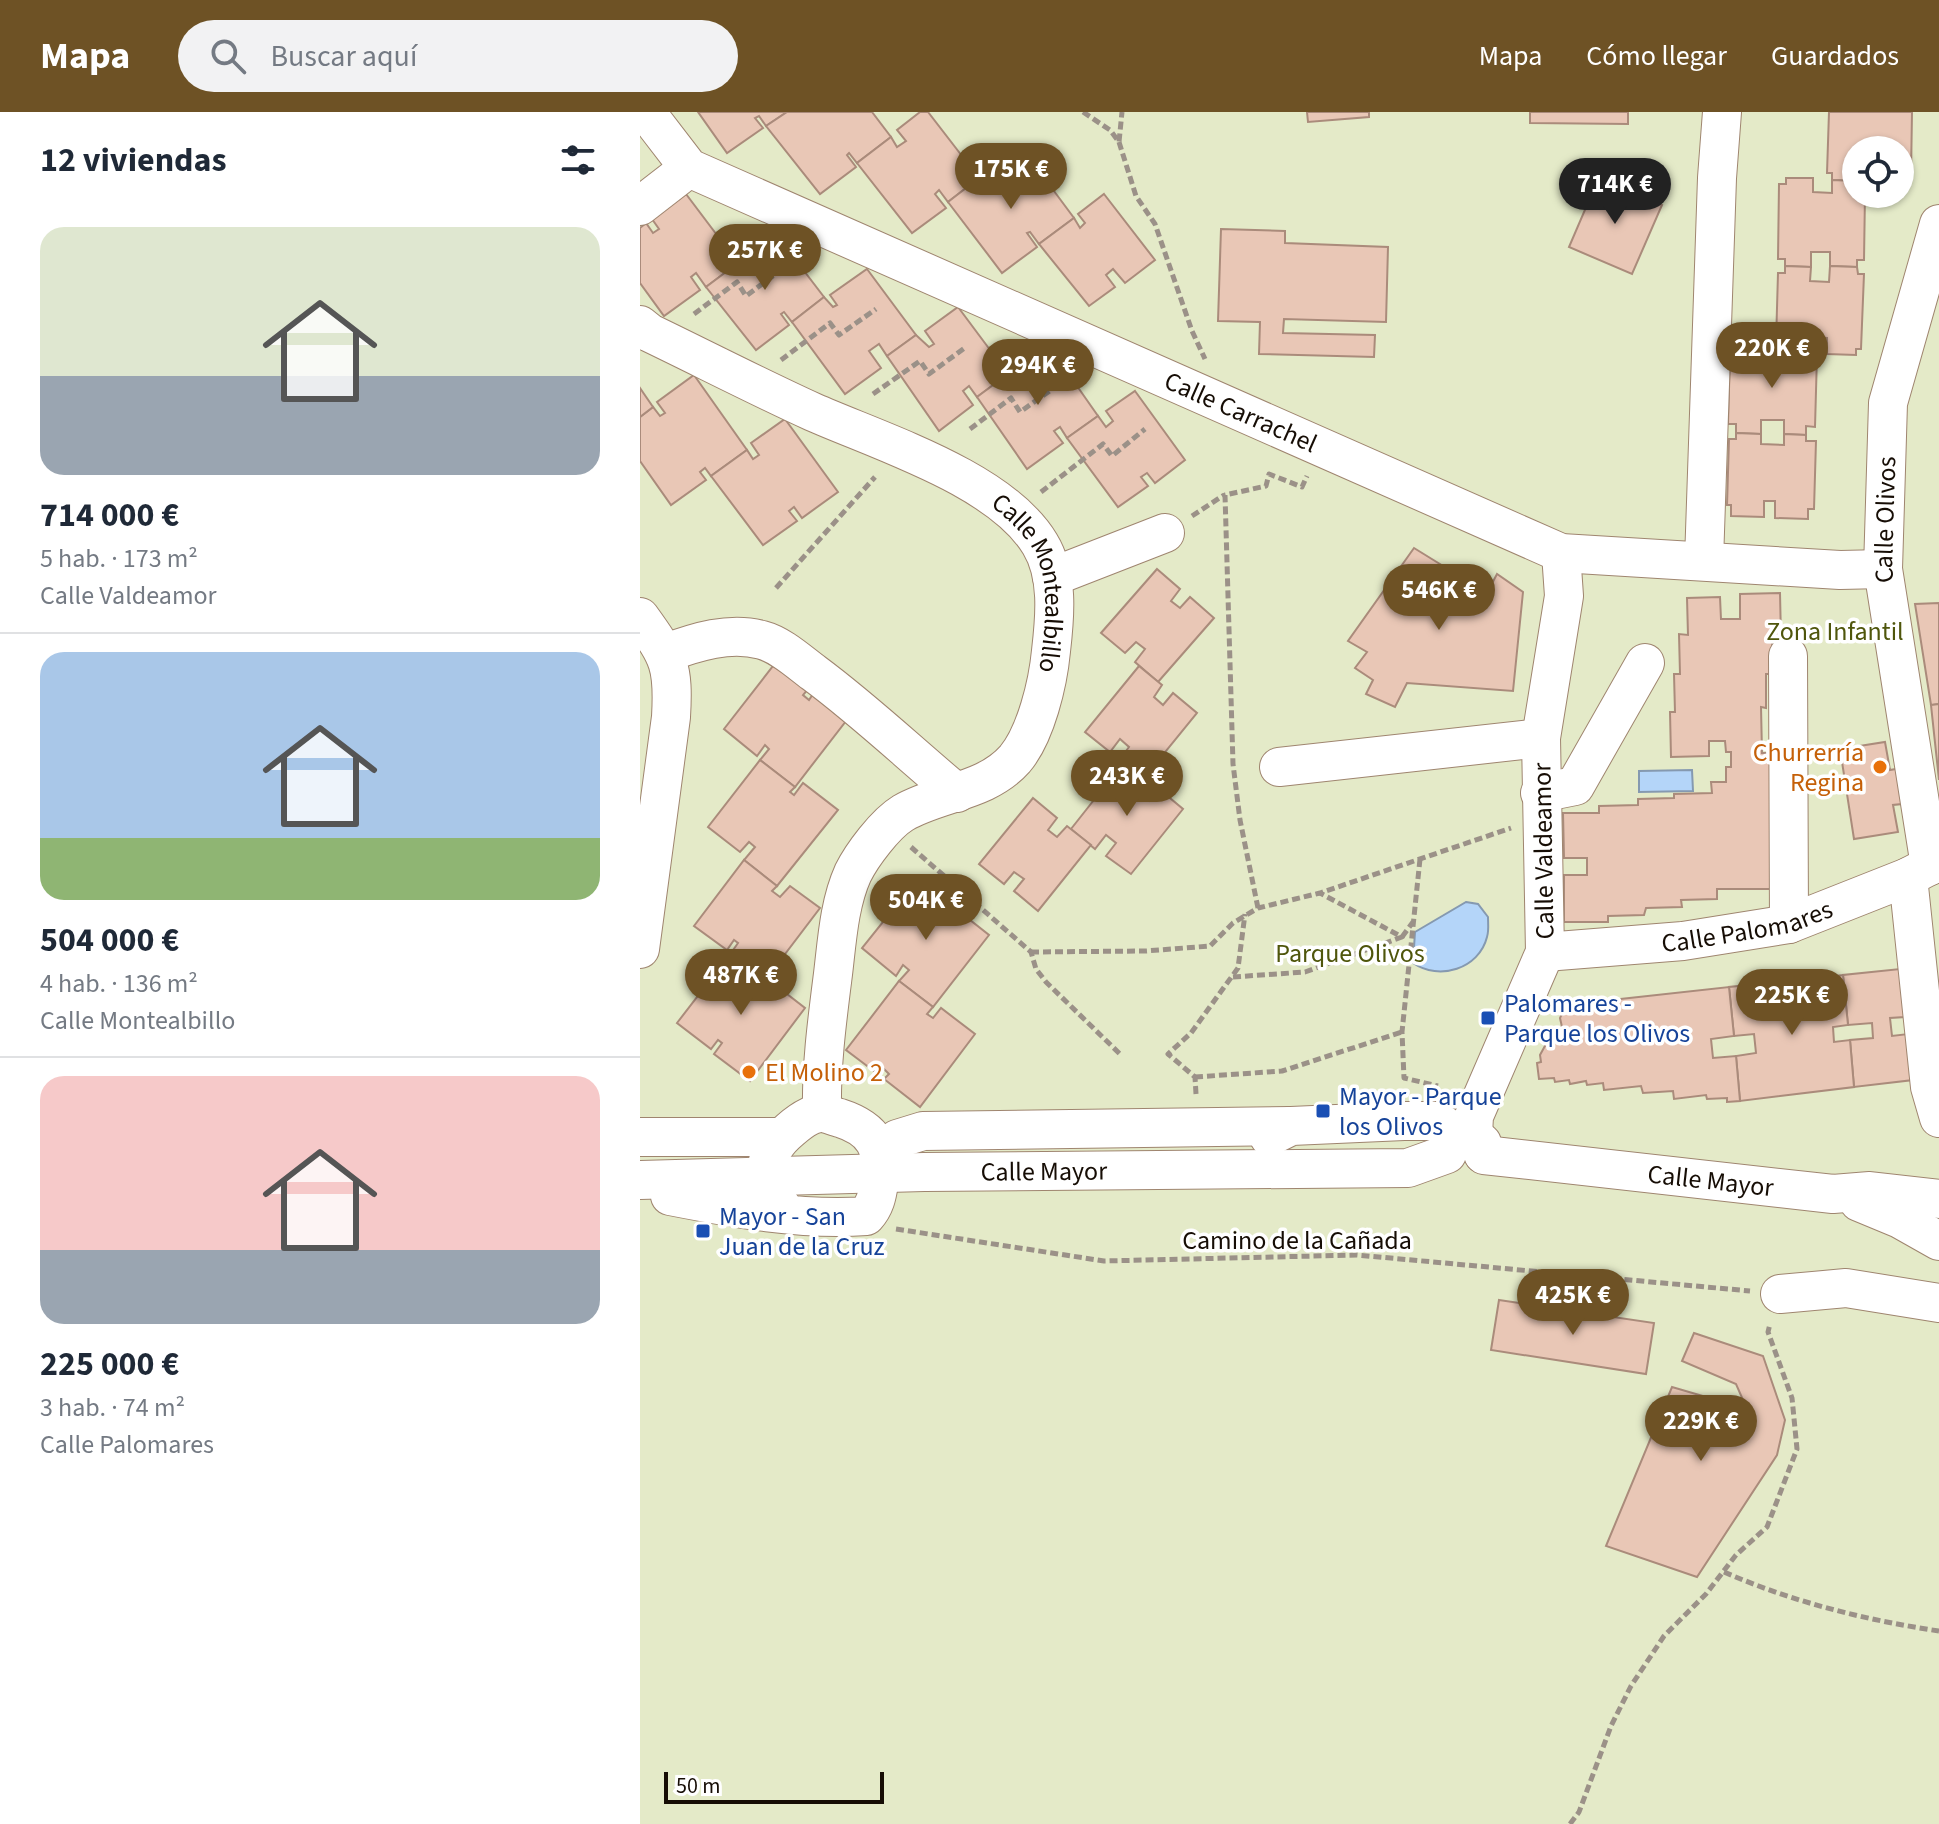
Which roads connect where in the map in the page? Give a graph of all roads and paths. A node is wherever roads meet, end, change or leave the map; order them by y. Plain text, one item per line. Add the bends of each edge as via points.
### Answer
1 (646, 112) edge
2 (1083, 112) edge
3 (1122, 112) edge
4 (1722, 112) edge
5 (1119, 142) junction
6 (689, 168) junction
7 (640, 206) edge
8 (1939, 224) edge
9 (785, 267) dead end
10 (876, 309) dead end
11 (694, 314) dead end
12 (640, 325) edge
13 (1192, 331) dead end
14 (966, 347) dead end
15 (781, 360) dead end
16 (1058, 385) dead end
17 (873, 394) dead end
18 (970, 429) dead end
19 (1145, 429) dead end
20 (1319, 445) junction
21 (875, 477) dead end
22 (1041, 492) dead end
23 (1165, 533) dead end
24 (1561, 553) junction
25 (1704, 561) junction
26 (1883, 569) junction
27 (1052, 577) junction
28 (776, 588) dead end
29 (640, 617) edge
30 (666, 653) junction
31 (1788, 656) dead end
32 (1645, 663) dead end
33 (671, 717) junction
34 (640, 738) edge
35 (1541, 738) junction
36 (1279, 767) dead end
37 (957, 793) junction
38 (1540, 793) junction
39 (1516, 827) dead end
40 (1420, 859) junction
41 (935, 866) dead end
42 (1926, 868) edge
43 (1320, 893) junction
44 (1258, 908) junction
45 (1245, 914) junction
46 (1415, 920) junction
47 (1789, 924) junction
48 (1402, 937) junction
49 (640, 949) edge
50 (1031, 952) junction
51 (1545, 952) junction
52 (1233, 977) junction
53 (1402, 1032) junction
54 (1120, 1054) dead end
55 (1446, 1087) dead end
56 (1936, 1097) edge
57 (822, 1113) junction
58 (1291, 1126) junction
59 (640, 1137) edge
60 (781, 1137) junction
61 (1466, 1145) junction
62 (881, 1163) junction
63 (1216, 1170) junction
64 (767, 1177) junction
65 (640, 1180) edge
66 (640, 1190) edge
67 (1833, 1194) junction
68 (1939, 1199) edge
69 (787, 1213) junction
70 (866, 1216) junction
71 (1939, 1241) edge
72 (1780, 1294) junction
73 (1939, 1303) edge
74 (1724, 1572) junction
75 (1939, 1631) edge
76 (1570, 1824) edge

1 - 6 street, Calle Carrachel
2 - 5 path
3 - 5 path
4 - 25 street
5 - 13 path via 1136,196 1155,224
6 - 7 street
6 - 20 street, Calle Carrachel
8 - 26 street, Calle Olivos via 1888,403
9 - 11 path via 746,296 737,282
10 - 15 path via 839,335 830,323
12 - 27 street, Calle Montealbillo via 813,412 950,472 996,499 1023,521 1041,546
14 - 17 path via 929,374 920,361
16 - 18 path via 1020,412 1011,398
19 - 22 path via 1112,456 1103,444
20 - 24 street, Calle Carrachel
20 - 44 path via 1302,487 1269,474 1266,486 1225,495 1233,764
21 - 28 path
23 - 27 street
24 - 25 street, Calle Carrachel
24 - 35 street, Calle Valdeamor via 1564,596
25 - 26 street, Calle Carrachel
26 - 42 street, Calle Olivos
27 - 37 street, Calle Montealbillo via 1055,614 1040,710 1017,757 993,778
29 - 30 street
30 - 33 street via 673,685
30 - 37 street via 716,638 764,640 854,703
31 - 47 street
32 - 38 street via 1575,786
33 - 34 street
33 - 49 street
35 - 36 street
35 - 38 street, Calle Valdeamor
37 - 57 street, Calle Montealbillo via 900,814 853,873 839,924 821,1068
38 - 51 street, Calle Valdeamor
39 - 40 path
40 - 43 path
40 - 46 path
41 - 50 path
42 - 47 street, Calle Palomares
42 - 56 street, Calle Olivos
43 - 44 path
43 - 48 path
44 - 45 path
45 - 50 path via 1210,946
45 - 52 path
46 - 48 path
46 - 53 path
47 - 51 street, Calle Palomares via 1683,941
48 - 52 path via 1305,972
50 - 54 path via 1046,982
51 - 61 street, Calle Valdeamor
52 - 53 path via 1191,1033 1168,1054 1195,1077 1282,1071
53 - 55 path via 1404,1078
57 - 60 street via 800,1121
57 - 62 street via 849,1121 873,1138
58 - 61 street via 1438,1121
58 - 62 street via 923,1131 897,1139
58 - 63 street
59 - 60 street
60 - 64 street via 769,1155
61 - 63 street, Calle Mayor via 1408,1168
61 - 67 street, Calle Mayor
62 - 63 street, Calle Mayor
62 - 64 street, Calle Mayor
62 - 70 street via 877,1197
64 - 65 street, Calle Mayor
64 - 69 street via 772,1197
66 - 69 street
67 - 68 street, Calle Mayor via 1870,1191
67 - 71 street via 1868,1205
69 - 70 street
70 - 72 path, Camino de la Cañada via 886,1227 1104,1261 1357,1255
72 - 73 street via 1846,1288
72 - 74 path via 1768,1332 1792,1398 1797,1449 1767,1527
74 - 75 path via 1765,1590 1862,1618
74 - 76 path via 1664,1636 1631,1686

